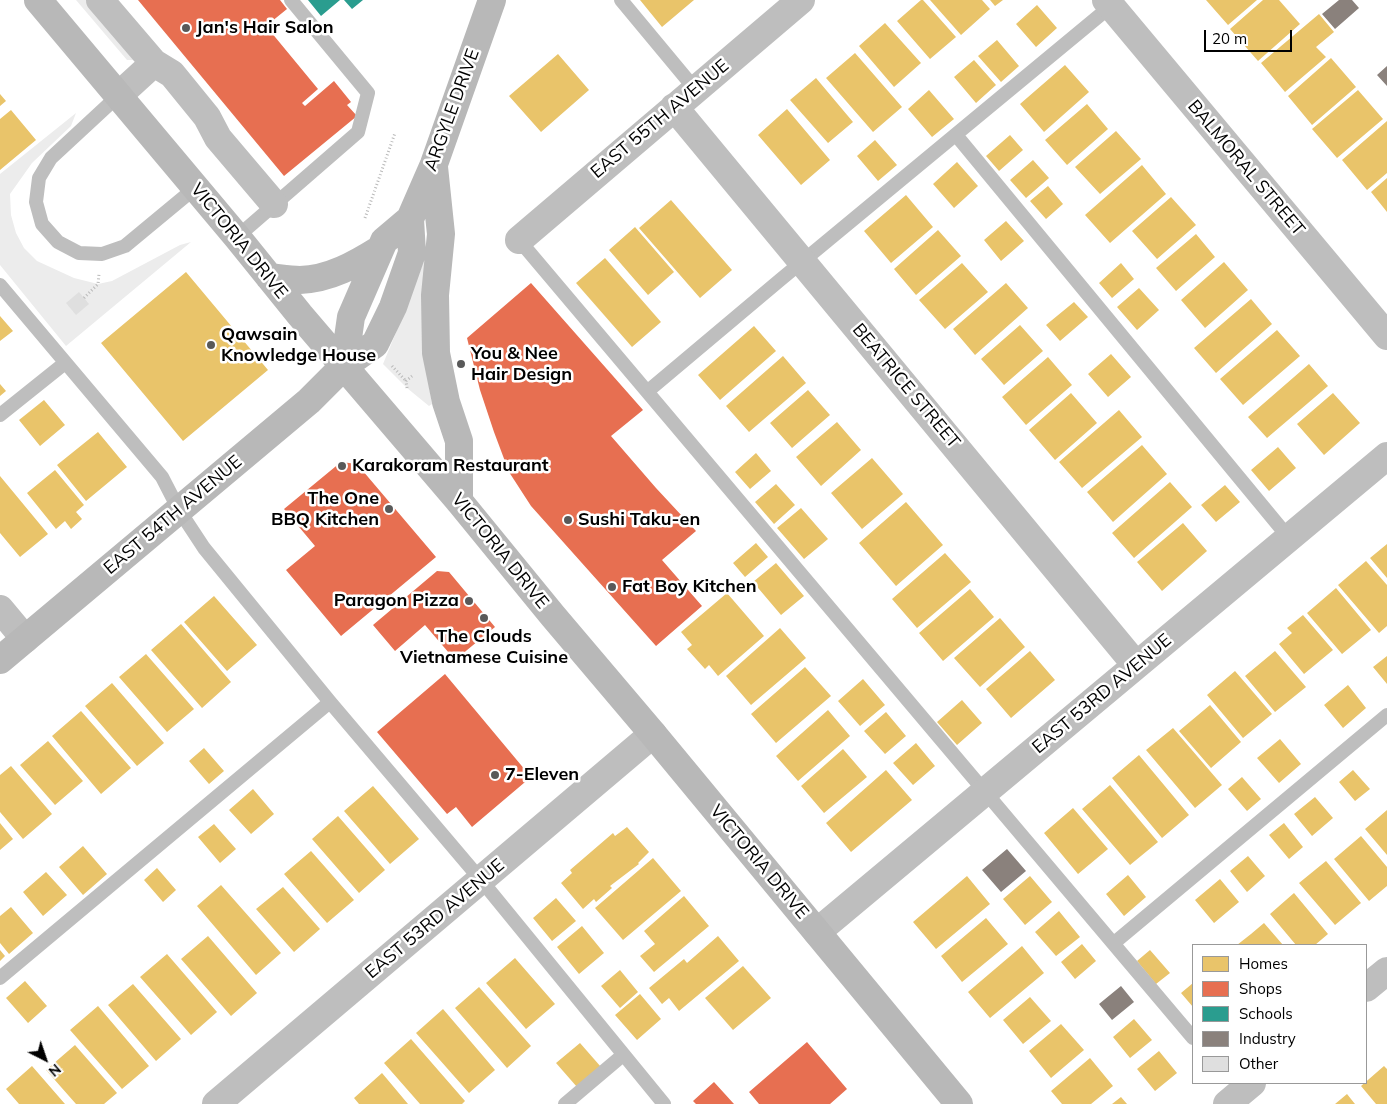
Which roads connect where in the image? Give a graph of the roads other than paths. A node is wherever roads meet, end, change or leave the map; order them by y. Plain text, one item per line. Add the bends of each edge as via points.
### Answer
1 (38, 0) edge
2 (100, 0) edge
3 (290, 0) edge
4 (492, 0) edge
5 (620, 0) edge
6 (801, 0) edge
7 (1108, 3) edge
8 (154, 63) junction
9 (695, 89) junction
10 (119, 95) junction
11 (674, 107) junction
12 (956, 135) junction
13 (434, 164) junction
14 (195, 188) junction
15 (274, 204) junction
16 (410, 219) junction
17 (237, 237) junction
18 (519, 240) joint
19 (380, 249) junction
20 (802, 261) junction
21 (269, 277) junction
22 (0, 284) edge
23 (1387, 336) edge
24 (65, 363) junction
25 (344, 366) junction
26 (648, 391) junction
27 (0, 415) edge
28 (1387, 456) edge
29 (459, 501) junction
30 (178, 510) junction
31 (1289, 538) junction
32 (0, 609) edge
33 (25, 639) junction
34 (0, 660) edge
35 (1136, 665) junction
36 (330, 702) junction
37 (1387, 716) edge
38 (653, 734) junction
39 (984, 792) junction
40 (481, 880) junction
41 (817, 932) junction
42 (1114, 943) junction
43 (1387, 970) edge
44 (0, 978) edge
45 (1367, 987) edge
46 (1192, 1037) edge
47 (623, 1055) junction
48 (950, 1101) edge
49 (216, 1104) edge
50 (565, 1104) edge
51 (664, 1104) edge

1 - 10 street, VICTORIA DRIVE
2 - 8 street
3 - 15 lane via 368,93 358,132
4 - 13 street, ARGYLE DRIVE
5 - 9 lane
6 - 9 street, EAST 55TH AVENUE
7 - 12 lane
7 - 23 street, BALMORAL STREET
8 - 10 street
8 - 15 street via 172,74 207,117 218,138
9 - 11 street, EAST 55TH AVENUE
10 - 14 street, VICTORIA DRIVE
10 - 14 lane via 51,158 39,178 36,202 42,224 58,242 79,253 102,254 124,246
11 - 18 street, EAST 55TH AVENUE
11 - 20 street, BEATRICE STREET
12 - 20 lane
12 - 31 lane
13 - 16 street, ARGYLE DRIVE
13 - 29 street via 441,234 436,353 446,402 459,441
14 - 17 street, VICTORIA DRIVE
15 - 17 lane
16 - 19 street, ARGYLE DRIVE via 384,241
16 - 25 street, ARGYLE DRIVE via 412,253 394,307 375,344
17 - 21 street, VICTORIA DRIVE
18 - 26 lane
19 - 21 street via 357,264 324,276 300,280
19 - 25 street, ARGYLE DRIVE via 351,317
20 - 26 lane
20 - 35 street, BEATRICE STREET
21 - 25 street, VICTORIA DRIVE
22 - 24 lane
24 - 27 lane
24 - 30 lane via 162,477
25 - 29 street, VICTORIA DRIVE
25 - 30 street, EAST 54TH AVENUE via 309,401
26 - 39 lane
28 - 31 street, EAST 53RD AVENUE
29 - 38 street, VICTORIA DRIVE
30 - 33 street, EAST 54TH AVENUE
30 - 36 lane via 204,548
31 - 35 street, EAST 53RD AVENUE
32 - 33 street
33 - 34 street, EAST 54TH AVENUE
35 - 39 street, EAST 53RD AVENUE
36 - 40 lane
36 - 44 lane
37 - 42 lane
38 - 40 street, EAST 53RD AVENUE
38 - 41 street, VICTORIA DRIVE
39 - 41 street, EAST 53RD AVENUE
39 - 42 lane
40 - 47 lane
40 - 49 street, EAST 53RD AVENUE
41 - 48 street, VICTORIA DRIVE
42 - 46 lane
43 - 45 street
47 - 50 lane
47 - 51 lane

